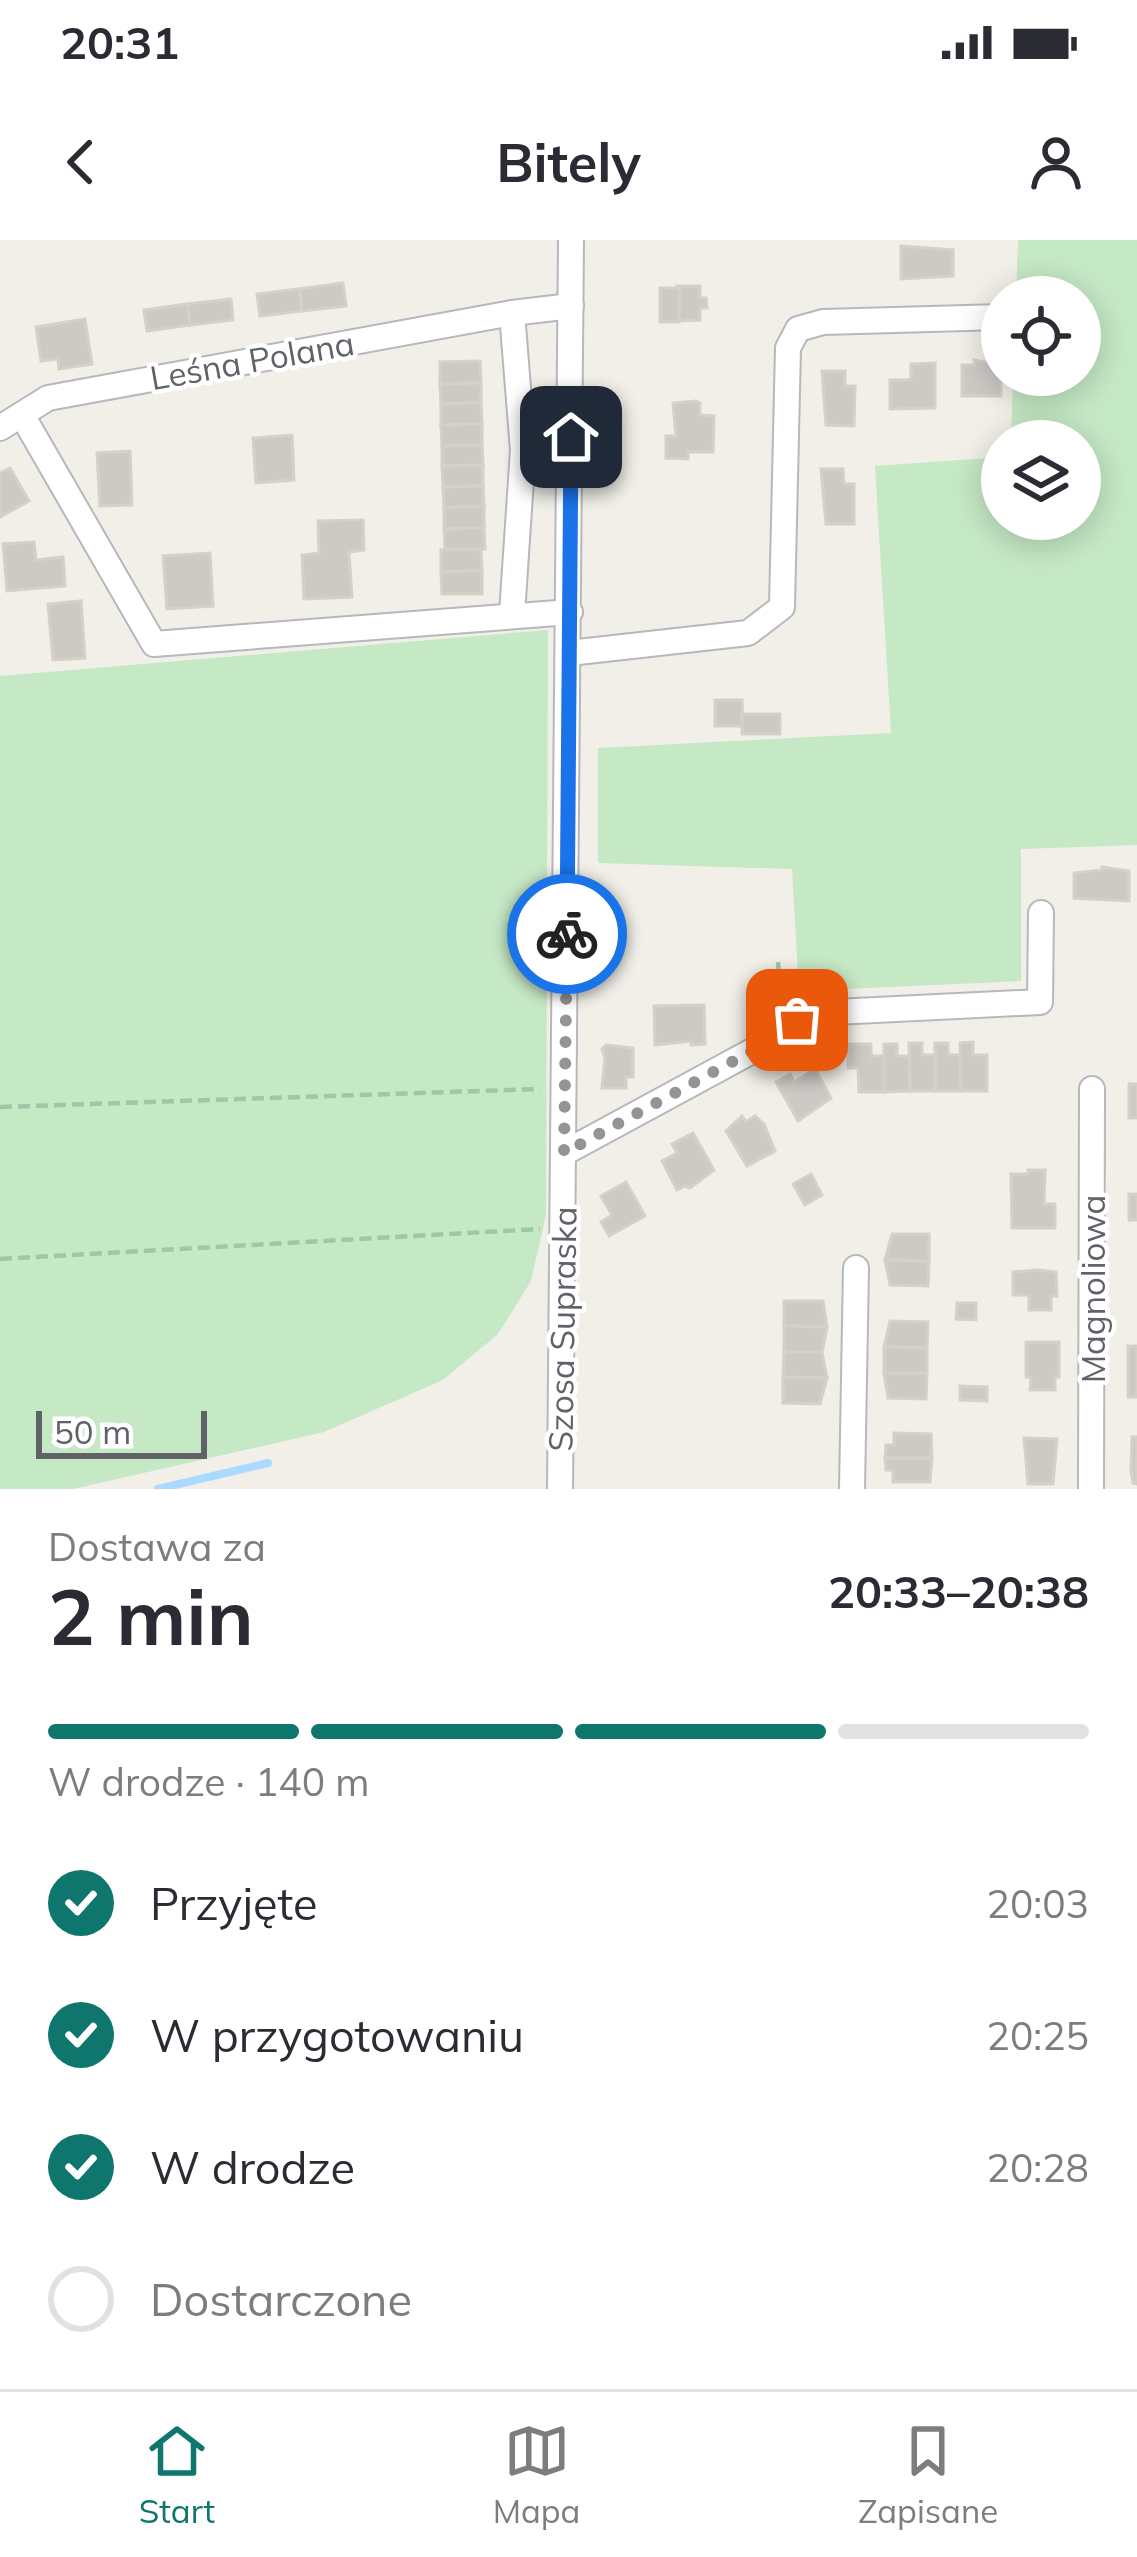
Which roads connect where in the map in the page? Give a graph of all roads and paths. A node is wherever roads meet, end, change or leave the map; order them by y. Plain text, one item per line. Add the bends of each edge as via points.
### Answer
1 (571, 240) edge
2 (571, 306) junction
3 (512, 313) junction
4 (981, 318) edge
5 (11, 421) edge
6 (570, 612) junction
7 (512, 614) junction
8 (569, 652) junction
9 (1041, 914) dead end
10 (778, 962) dead end
11 (797, 1020) junction
12 (564, 1088) junction
13 (1092, 1089) dead end
14 (0, 1107) edge
15 (564, 1153) junction
16 (563, 1228) junction
17 (0, 1259) edge
18 (856, 1268) dead end
19 (560, 1489) edge
20 (852, 1489) edge
21 (1091, 1489) edge

1 - 2 street, Szosa Supraska
2 - 3 street, Leśna Polana
2 - 6 street, Szosa Supraska
3 - 5 street, Leśna Polana via 105,385 48,398
3 - 7 street via 523,450
4 - 8 street via 798,329 788,348 782,608 748,633
5 - 7 street via 154,644
6 - 7 street
6 - 8 street, Szosa Supraska
8 - 12 street, Szosa Supraska
9 - 11 street via 1040,1002
10 - 11 path via 780,991
11 - 15 street
12 - 14 path
12 - 15 street, Szosa Supraska
13 - 21 street, Magnoliowa
15 - 16 street, Szosa Supraska
16 - 17 path
16 - 19 street, Szosa Supraska
18 - 20 street

